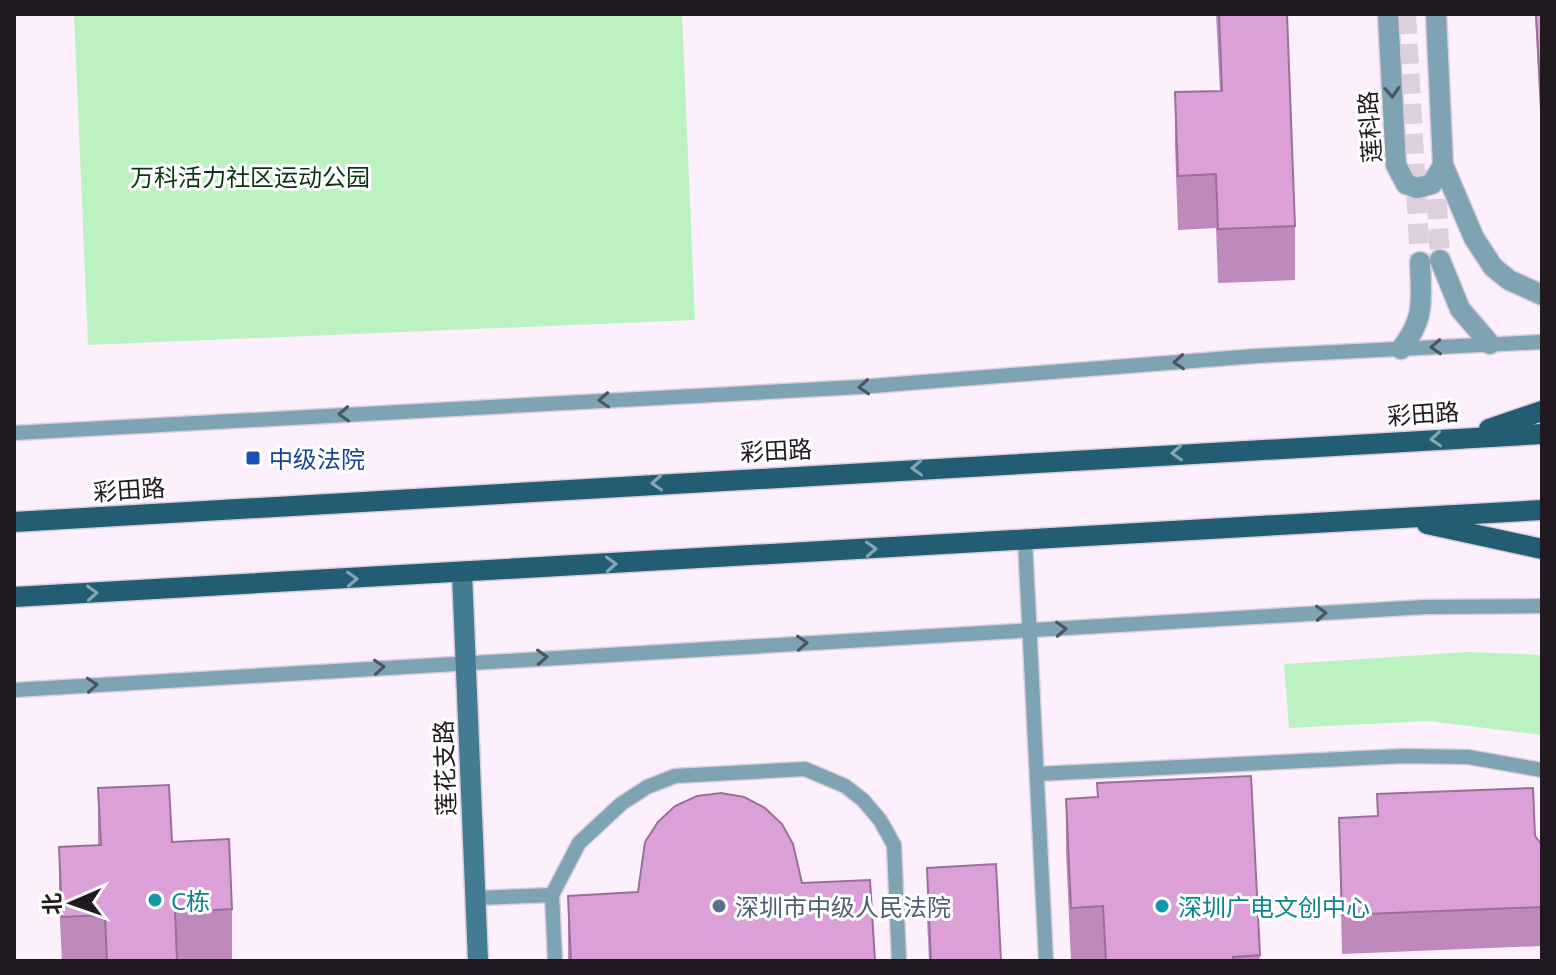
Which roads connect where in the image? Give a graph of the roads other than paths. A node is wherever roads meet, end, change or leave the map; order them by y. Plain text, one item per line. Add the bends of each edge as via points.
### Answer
1 (1388, 14) edge
2 (1436, 14) edge
3 (1443, 165) junction
4 (1542, 295) edge
5 (1542, 342) edge
6 (1490, 344) junction
7 (1401, 349) junction
8 (1542, 411) edge
9 (14, 433) edge
10 (1542, 434) edge
11 (1466, 437) junction
12 (1542, 510) edge
13 (1403, 519) junction
14 (14, 522) edge
15 (1025, 540) junction
16 (1542, 549) edge
17 (462, 573) junction
18 (14, 597) edge
19 (1542, 606) edge
20 (1029, 631) junction
21 (464, 662) junction
22 (14, 690) edge
23 (1542, 770) edge
24 (1037, 774) junction
25 (552, 895) junction
26 (476, 898) junction
27 (478, 961) edge
28 (555, 961) edge
29 (899, 961) edge
30 (1046, 961) edge

1 -> 3 street, 莲科路 via 1396,165 1406,184 1417,188 1432,184
2 - 3 street
3 - 4 street via 1474,238 1493,267
5 - 6 lane
6 -> 7 lane
6 - 7 street via 1430,261 1416,330
7 -> 9 lane via 859,387
8 - 11 main road
10 - 11 main road, 彩田路
11 -> 14 main road, 彩田路
12 - 13 main road
13 - 15 main road
13 - 16 main road
17 -> 15 main road
15 - 20 lane
18 -> 17 main road
17 - 21 main road, 莲花支路
20 -> 19 lane via 1425,607
21 -> 20 lane
20 - 24 lane
22 -> 21 lane
21 - 26 main road, 莲花支路
23 - 24 lane via 1468,757 1404,756
24 - 30 lane
25 - 26 lane
25 - 28 lane
25 - 29 lane via 579,843 600,820 647,787 675,776 805,769 863,800 894,845
26 - 27 main road, 莲花支路

